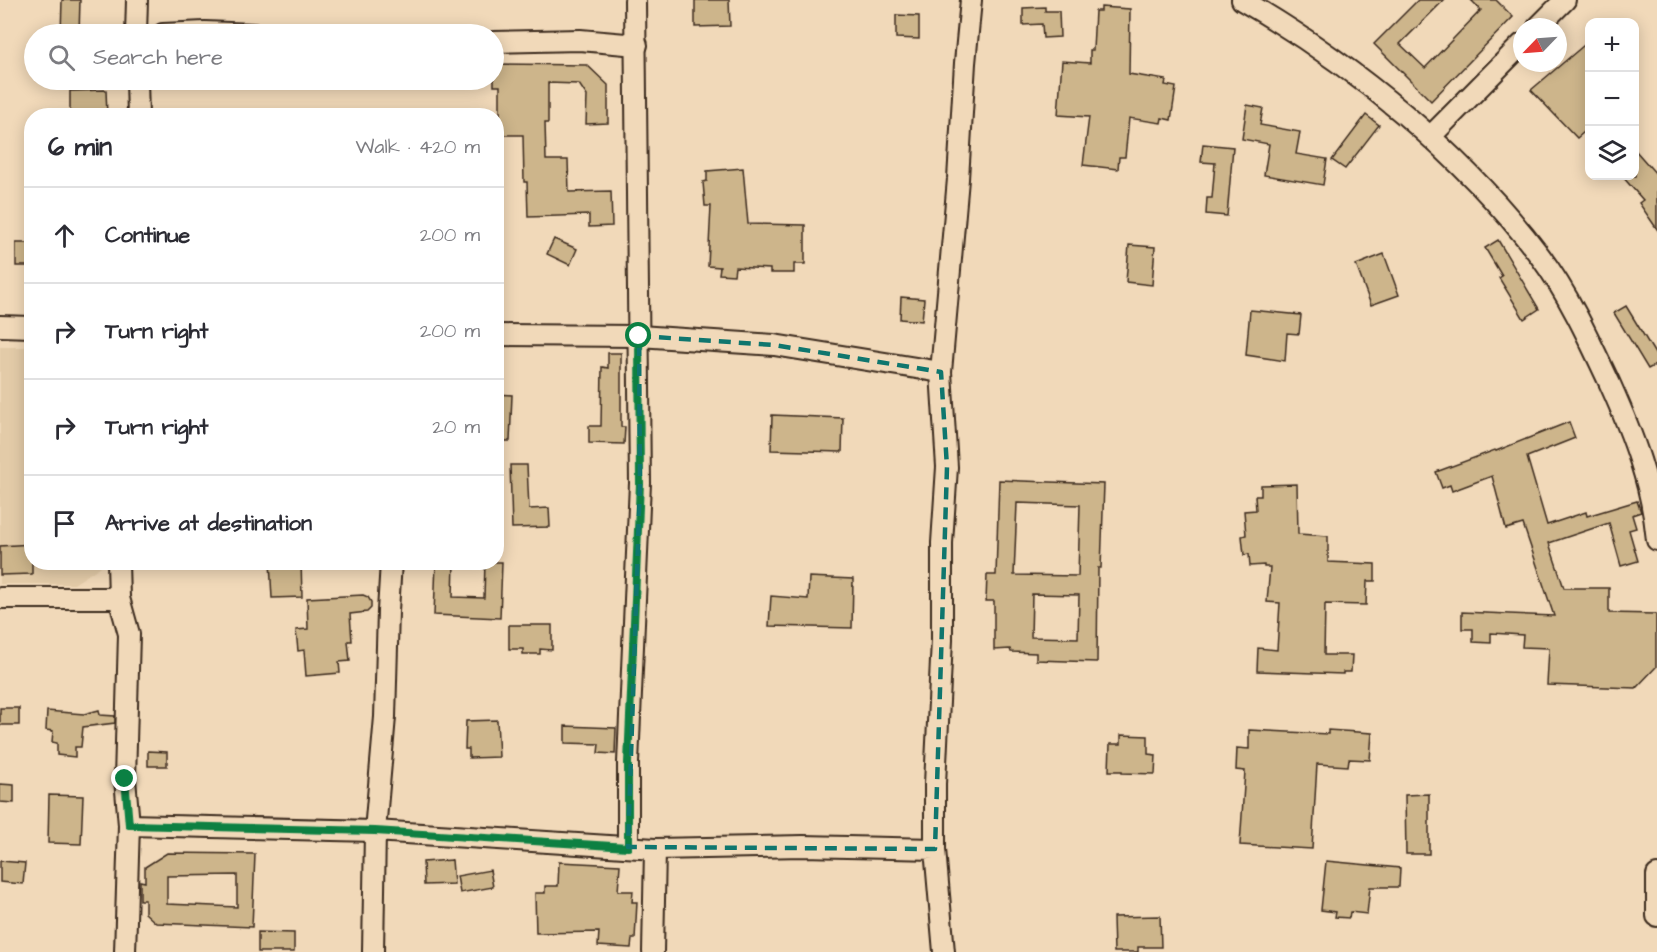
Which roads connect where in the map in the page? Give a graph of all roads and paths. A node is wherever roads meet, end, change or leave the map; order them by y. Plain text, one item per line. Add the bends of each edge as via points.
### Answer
1 (137, 0) edge
2 (635, 0) edge
3 (971, 0) edge
4 (1242, 0) edge
5 (1564, 0) edge
6 (1547, 18) edge
7 (136, 24) edge
8 (504, 42) edge
9 (637, 45) junction
10 (1513, 53) edge
11 (137, 90) edge
12 (138, 108) edge
13 (1431, 136) junction
14 (0, 326) edge
15 (24, 327) edge
16 (504, 335) edge
17 (639, 336) junction
18 (941, 372) junction
19 (1656, 510) edge
20 (1657, 540) edge
21 (118, 570) edge
22 (391, 570) edge
23 (0, 598) edge
24 (119, 598) junction
25 (129, 825) junction
26 (375, 831) junction
27 (628, 847) junction
28 (655, 849) junction
29 (934, 849) junction
30 (1657, 875) edge
31 (1657, 916) edge
32 (125, 952) edge
33 (373, 952) edge
34 (653, 952) edge
35 (944, 952) edge

1 - 7 street
2 - 9 street
3 - 18 street
4 - 13 street via 1293,31
5 - 6 street
8 - 9 street via 580,40
9 - 17 street
10 - 13 street
11 - 12 street
13 - 19 street via 1541,257 1572,307 1624,415
14 - 15 street
16 - 17 street
17 - 18 street via 774,345
17 - 27 street via 640,483
18 - 29 street via 947,467
19 - 20 street
21 - 24 street
22 - 26 street via 385,717
23 - 24 street
24 - 25 street via 129,634 125,779
25 - 26 street
25 - 32 street
26 - 27 street
26 - 33 street
27 - 28 street
28 - 29 street via 802,846
28 - 34 street
29 - 35 street
30 - 31 street

